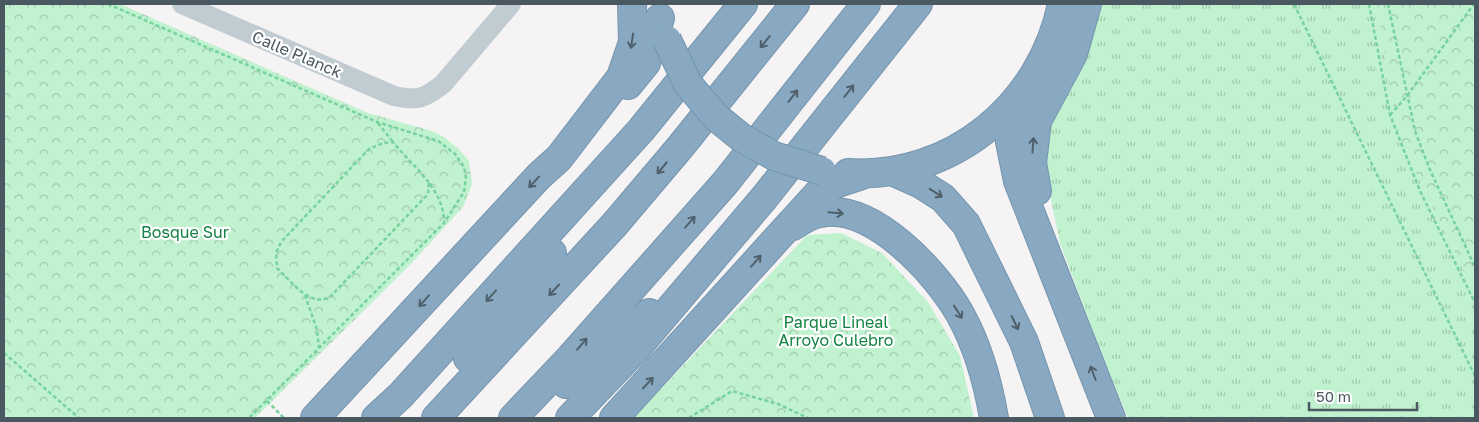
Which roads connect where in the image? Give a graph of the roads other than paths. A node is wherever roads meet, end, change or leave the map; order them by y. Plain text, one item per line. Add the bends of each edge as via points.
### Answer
1 (182, 4) edge
2 (511, 4) edge
3 (632, 4) edge
4 (743, 4) edge
5 (795, 4) edge
6 (866, 4) edge
7 (918, 4) edge
8 (1062, 4) edge
9 (1087, 4) edge
10 (662, 21) edge
11 (1015, 104) junction
12 (641, 130) junction
13 (559, 158) junction
14 (892, 171) junction
15 (865, 174) junction
16 (764, 198) junction
17 (777, 237) junction
18 (1054, 279) junction
19 (315, 418) edge
20 (376, 418) edge
21 (416, 418) edge
22 (436, 418) edge
23 (514, 418) edge
24 (521, 418) edge
25 (570, 418) edge
26 (614, 418) edge
27 (994, 418) edge
28 (1050, 418) edge
29 (1110, 418) edge

1 - 2 street, Calle Planck via 394,96 413,100 429,95 443,84
3 -> 13 highway via 633,42 621,77
4 - 12 highway
5 -> 22 highway via 615,224
23 -> 6 highway via 725,182
16 -> 7 highway
8 - 11 highway via 1057,28 1040,68
18 -> 9 highway via 1032,163 1034,134 1042,109 1073,54
10 - 13 highway via 652,49 636,76
10 - 15 highway, bridge via 688,84 716,117 742,138 774,156 822,171
11 - 14 highway via 980,135 938,158
11 - 18 highway via 1010,142 1018,181
12 -> 20 highway via 401,395
12 - 21 highway via 583,214
13 -> 19 highway
14 - 15 highway
14 -> 28 highway via 943,198 966,224 1024,342
15 - 17 highway via 823,188
16 - 24 highway via 660,303 533,412
16 - 25 highway via 635,350
26 -> 17 highway
17 -> 27 highway via 808,216 835,212 854,215 889,234 924,265 960,314 987,380
29 -> 18 highway

